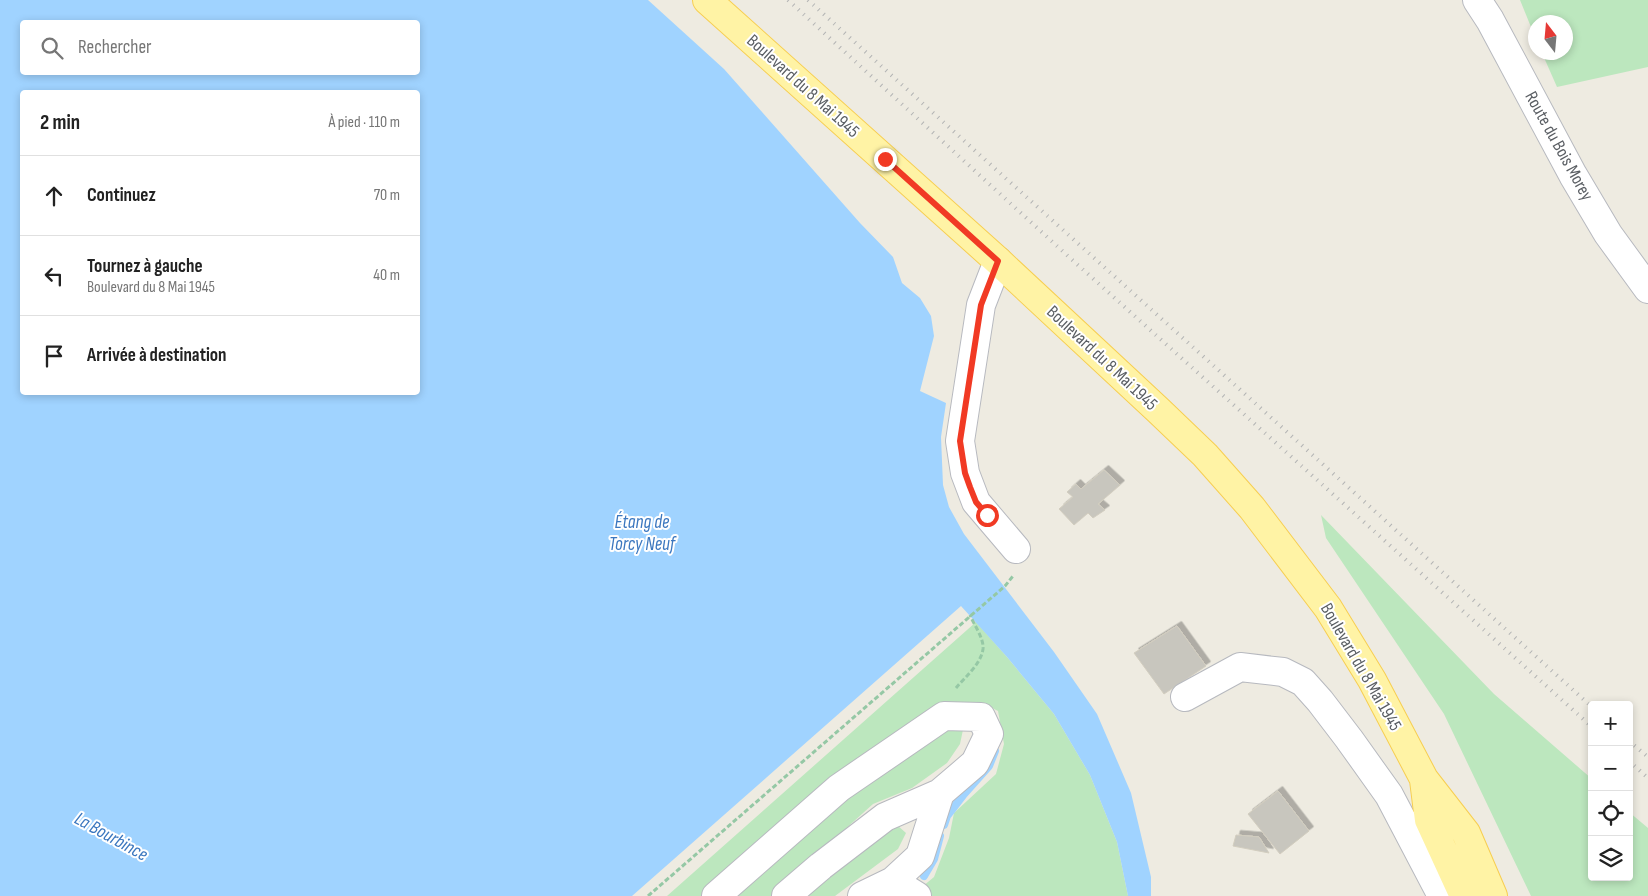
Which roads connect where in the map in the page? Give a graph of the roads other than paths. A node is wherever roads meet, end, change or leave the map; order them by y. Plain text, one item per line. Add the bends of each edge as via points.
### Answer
1 (707, 0) edge
2 (1477, 0) edge
3 (998, 261) junction
4 (1648, 289) edge
5 (1016, 549) dead end
6 (1185, 698) dead end
7 (1424, 779) junction
8 (940, 793) junction
9 (893, 882) junction
10 (716, 896) edge
11 (786, 896) edge
12 (862, 896) edge
13 (917, 896) edge
14 (1442, 896) edge
15 (1464, 896) edge
16 (1493, 896) edge

1 - 3 main road, Boulevard du 8 Mai 1945
2 - 4 street, Route du Bois Morey via 1608,234
3 - 5 street via 981,305 960,441 965,473 976,502
3 - 7 main road, Boulevard du 8 Mai 1945 via 1205,455 1252,508 1328,608 1372,680
6 - 14 street via 1240,667 1283,672 1303,682 1349,738 1389,795
7 - 15 main road, Boulevard du 8 Mai 1945 via 1430,820
7 - 16 main road, Boulevard du 8 Mai 1945 via 1466,833
8 - 9 street via 920,856
8 - 10 street via 976,763 989,734 981,717 944,716 839,788
8 - 11 street via 885,817
9 - 12 street
9 - 13 street

